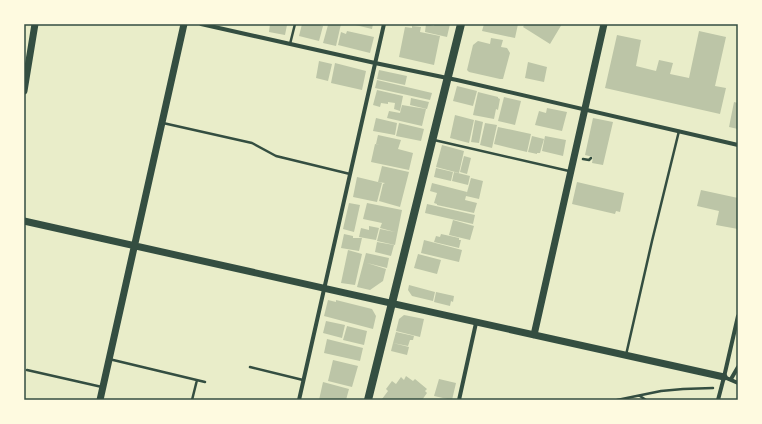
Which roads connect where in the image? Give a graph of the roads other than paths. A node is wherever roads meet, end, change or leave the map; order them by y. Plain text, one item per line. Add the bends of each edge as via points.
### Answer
1 (35, 24) edge
2 (184, 24) edge
3 (201, 24) edge
4 (295, 24) edge
5 (384, 24) edge
6 (461, 24) edge
7 (604, 24) edge
8 (290, 44) junction
9 (375, 63) junction
10 (448, 78) junction
11 (24, 91) edge
12 (585, 109) junction
13 (162, 123) junction
14 (679, 131) junction
15 (433, 140) junction
16 (738, 145) edge
17 (571, 171) junction
18 (350, 174) junction
19 (24, 222) edge
20 (135, 246) junction
21 (325, 288) junction
22 (392, 304) junction
23 (738, 316) edge
24 (476, 323) junction
25 (534, 335) junction
26 (626, 355) junction
27 (109, 359) junction
28 (250, 367) dead end
29 (738, 367) edge
30 (27, 370) dead end
31 (728, 378) junction
32 (196, 380) junction
33 (304, 380) junction
34 (205, 382) dead end
35 (737, 383) edge
36 (103, 387) junction
37 (100, 400) edge
38 (192, 400) edge
39 (299, 400) edge
40 (368, 400) edge
41 (459, 400) edge
42 (718, 400) edge

1 - 11 street
2 - 13 street
3 - 8 street
4 - 8 lane
5 - 9 street
6 - 10 main road
7 - 12 street
8 - 9 street
9 - 10 street
9 - 18 street
10 - 12 street
10 - 15 main road
12 - 14 street
12 - 17 street
13 - 18 lane via 252,143 276,156
13 - 20 street
14 - 16 street
14 - 26 lane
15 - 17 lane
15 - 22 main road
17 - 25 street
18 - 21 street
19 - 20 street
20 - 21 street
20 - 27 street
21 - 22 street
21 - 33 street
22 - 24 street
22 - 40 main road
23 - 31 street
24 - 25 street
24 - 41 street
25 - 26 street
26 - 31 street
27 - 32 lane
27 - 36 street
28 - 33 lane
29 - 31 street
30 - 36 lane
31 - 35 street
31 - 42 street via 721,388
32 - 34 lane
32 - 38 lane
33 - 39 street
36 - 37 street

